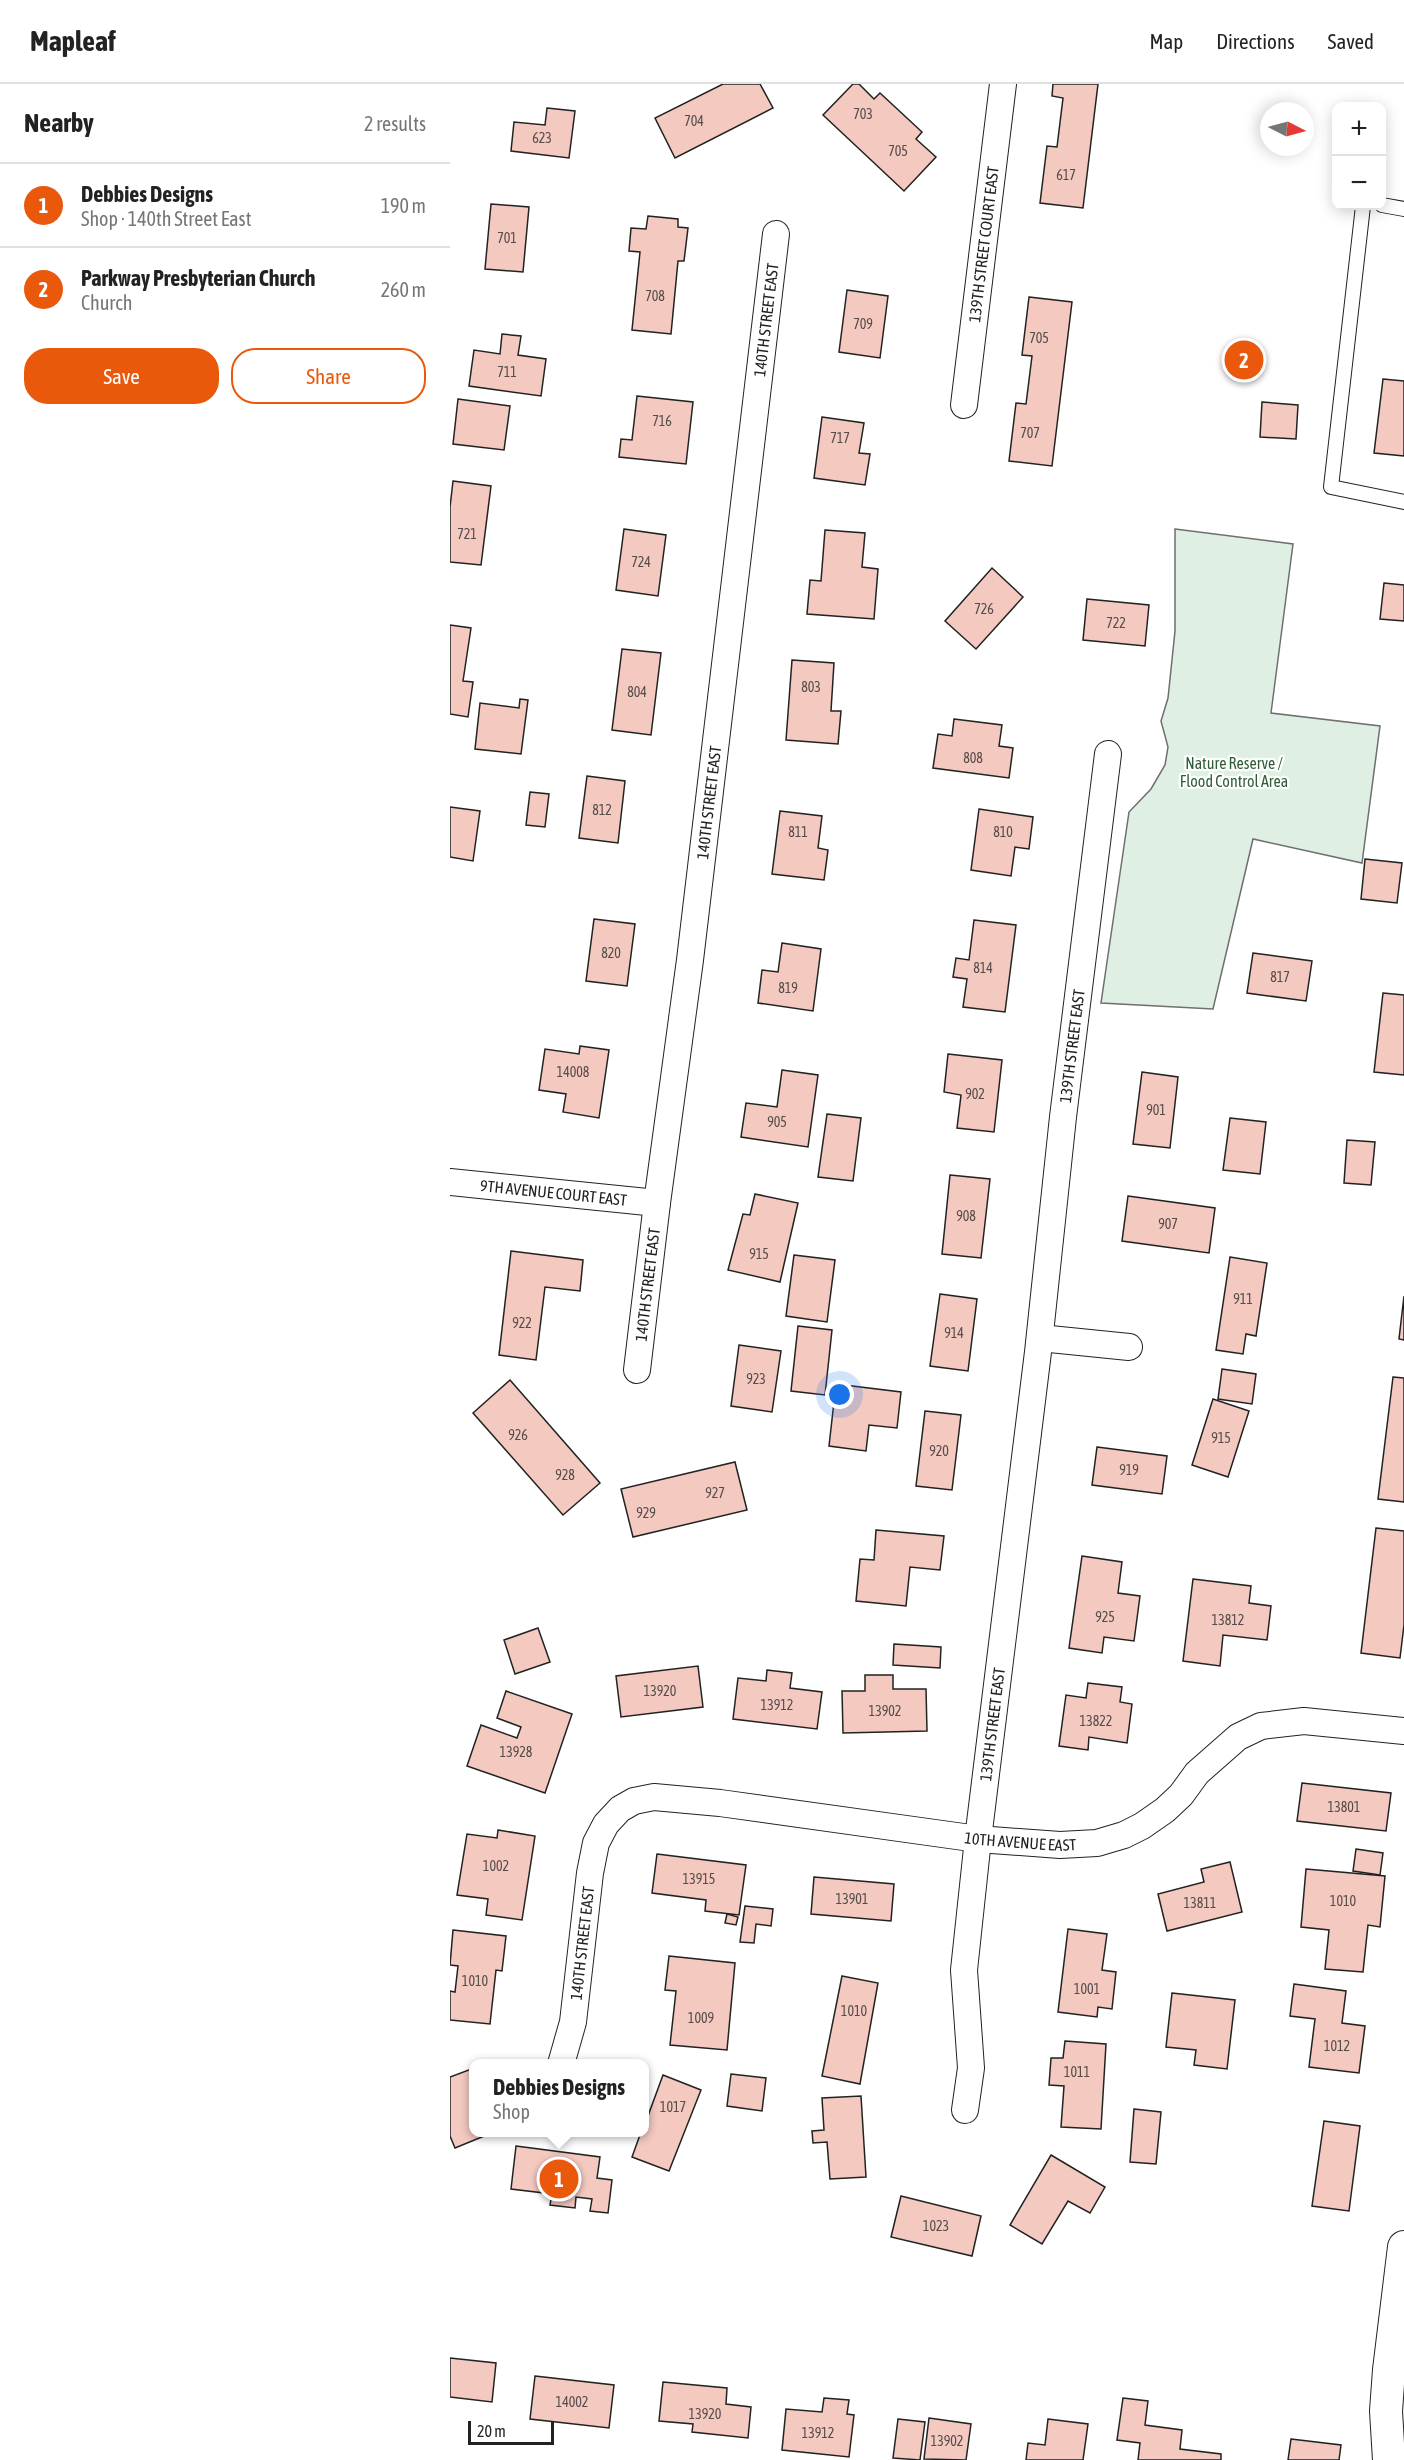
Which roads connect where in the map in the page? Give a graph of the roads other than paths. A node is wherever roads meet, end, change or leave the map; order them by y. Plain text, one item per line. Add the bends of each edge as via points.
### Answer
1 (1003, 84) edge
2 (1386, 206) edge
3 (1404, 209) edge
4 (1363, 210) edge
5 (776, 234) dead end
6 (964, 405) dead end
7 (1404, 502) edge
8 (1108, 754) dead end
9 (450, 1182) edge
10 (657, 1203) junction
11 (1040, 1338) junction
12 (1129, 1347) dead end
13 (637, 1370) dead end
14 (1404, 1731) edge
15 (606, 1824) joint
16 (978, 1839) junction
17 (562, 2059) edge
18 (965, 2110) dead end
19 (1404, 2247) edge
20 (1389, 2460) edge

1 - 6 street, 139TH STREET COURT EAST
2 - 3 lane
4 - 7 lane via 1331,487
5 - 10 street, 140TH STREET EAST via 690,960
8 - 11 street, 139TH STREET EAST
9 - 10 street, 9TH AVENUE COURT EAST
10 - 13 street, 140TH STREET EAST
11 - 12 street
11 - 16 street, 139TH STREET EAST
14 - 16 street, 10TH AVENUE EAST via 1304,1721 1261,1726 1238,1737 1197,1773 1165,1810 1124,1835 1096,1843 1059,1845
15 - 16 street, 10TH AVENUE EAST via 634,1801 654,1797
15 - 17 street, 140TH STREET EAST via 596,1843 590,1873 573,2022
16 - 18 street, 139TH STREET EAST via 964,1970 971,2068
19 - 20 street via 1387,2390

